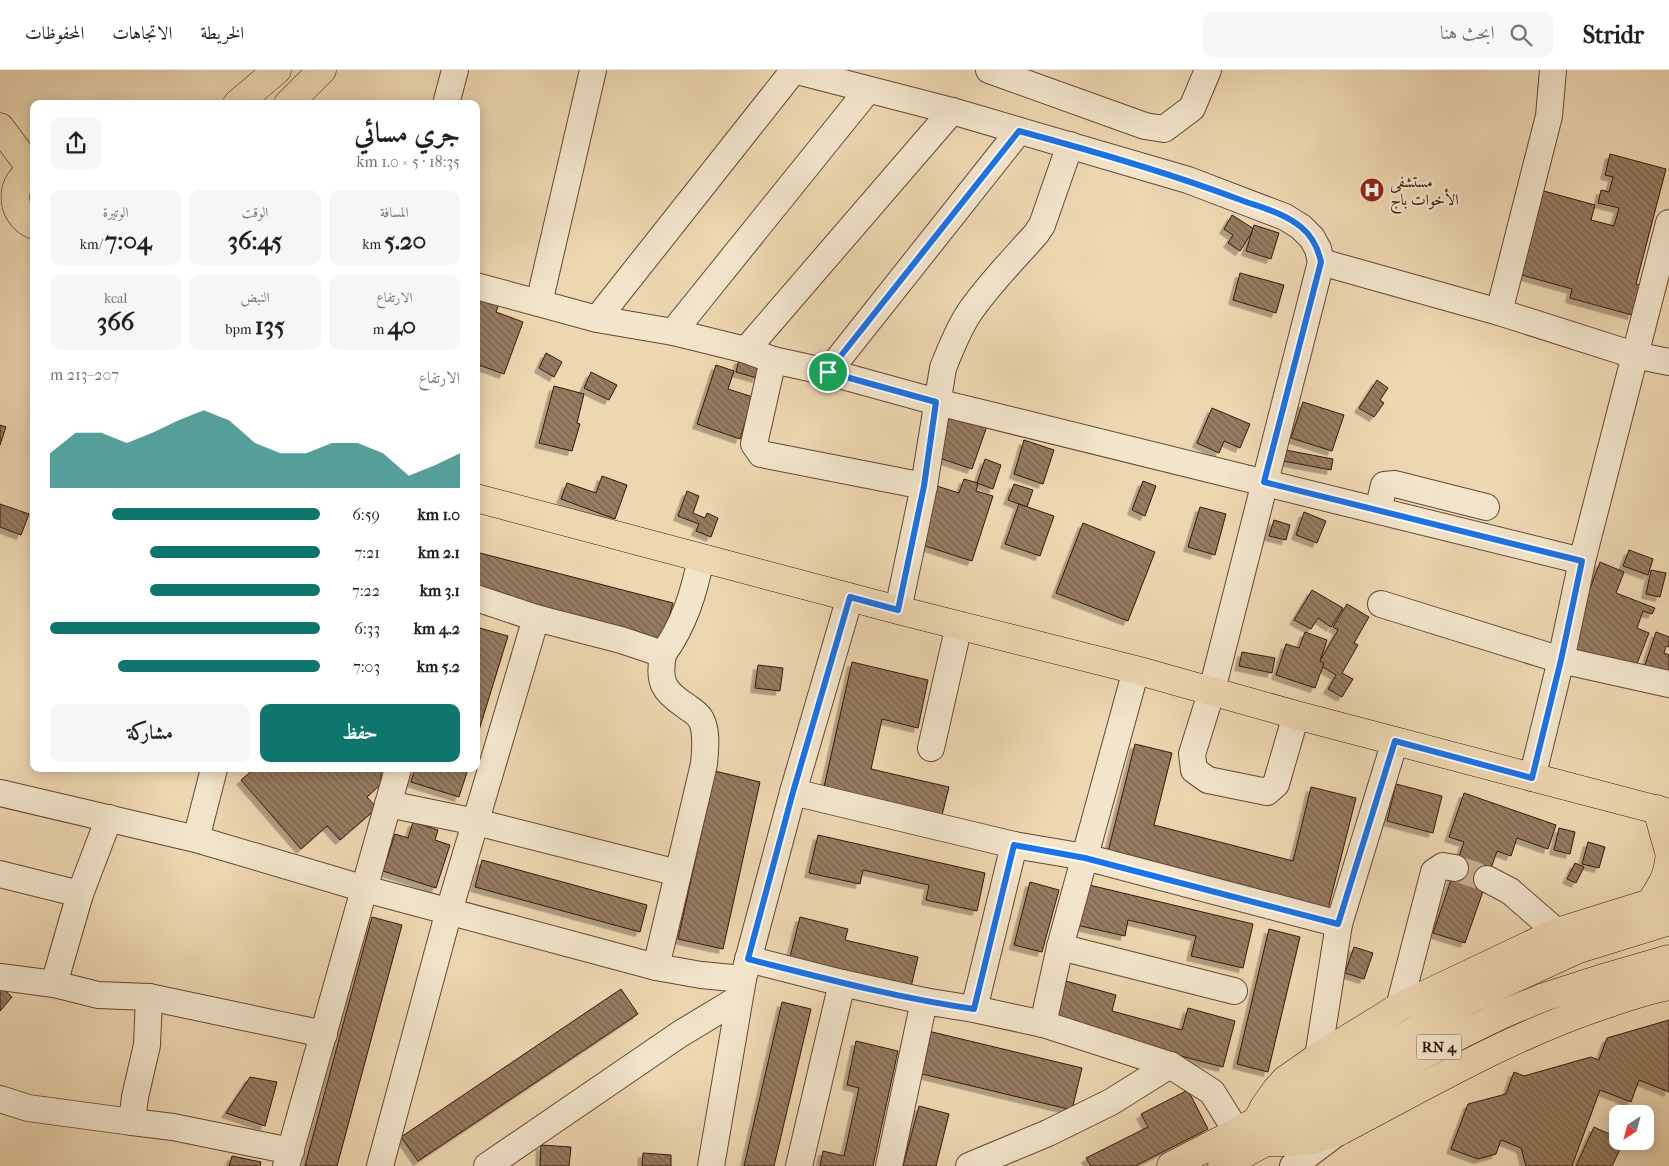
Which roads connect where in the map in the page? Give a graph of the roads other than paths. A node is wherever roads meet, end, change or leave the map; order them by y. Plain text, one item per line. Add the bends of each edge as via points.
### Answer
1 (278, 70) edge
2 (322, 70) edge
3 (455, 70) edge
4 (593, 70) edge
5 (794, 70) edge
6 (989, 70) edge
7 (1208, 70) edge
8 (1553, 70) edge
9 (868, 90) junction
10 (241, 100) edge
11 (292, 100) edge
12 (447, 100) edge
13 (952, 111) junction
14 (0, 127) edge
15 (1019, 131) junction
16 (1070, 145) junction
17 (16, 186) edge
18 (30, 222) edge
19 (1669, 223) edge
20 (1321, 262) junction
21 (480, 287) edge
22 (539, 303) junction
23 (1499, 312) junction
24 (597, 319) junction
25 (673, 332) junction
26 (746, 350) junction
27 (1634, 355) junction
28 (773, 360) junction
29 (1669, 362) edge
30 (828, 372) junction
31 (936, 402) junction
32 (1264, 482) junction
33 (924, 486) junction
34 (480, 499) edge
35 (1486, 507) dead end
36 (1378, 510) junction
37 (702, 558) junction
38 (1582, 561) junction
39 (850, 597) junction
40 (480, 599) edge
41 (1381, 604) dead end
42 (898, 610) junction
43 (536, 618) junction
44 (959, 625) junction
45 (662, 654) junction
46 (1561, 660) junction
47 (1136, 670) junction
48 (1669, 684) edge
49 (1212, 690) junction
50 (1296, 715) junction
51 (1395, 741) junction
52 (931, 748) dead end
53 (213, 772) edge
54 (397, 772) edge
55 (1532, 778) junction
56 (793, 792) junction
57 (0, 793) edge
58 (388, 804) junction
59 (1663, 811) edge
60 (109, 818) junction
61 (476, 822) junction
62 (196, 839) junction
63 (1014, 845) junction
64 (1669, 852) edge
65 (1085, 858) junction
66 (1669, 860) edge
67 (1455, 868) tunnel mouth
68 (678, 873) junction
69 (0, 874) edge
70 (1487, 879) tunnel mouth
71 (364, 889) junction
72 (80, 894) junction
73 (1663, 907) edge
74 (450, 911) junction
75 (1338, 924) junction
76 (1557, 932) junction
77 (1060, 947) junction
78 (1669, 959) edge
79 (656, 966) junction
80 (0, 977) edge
81 (743, 979) junction
82 (842, 983) junction
83 (54, 984) junction
84 (1669, 986) edge
85 (1234, 992) dead end
86 (149, 998) junction
87 (924, 1001) junction
88 (1399, 1007) junction
89 (974, 1009) junction
90 (1043, 1024) junction
91 (324, 1034) junction
92 (1318, 1057) junction
93 (1170, 1065) junction
94 (0, 1099) edge
95 (132, 1122) junction
96 (1253, 1131) junction
97 (1338, 1132) junction
98 (288, 1158) edge
99 (380, 1166) edge
100 (487, 1166) edge
101 (711, 1166) edge
102 (799, 1166) edge
103 (889, 1166) edge
104 (969, 1166) edge
105 (1171, 1166) edge
106 (1222, 1166) edge
107 (1293, 1166) edge

1 - 10 main road
2 - 11 main road
3 - 12 street
4 - 22 street
5 - 9 street
5 - 24 street
6 - 7 street via 1145,126 1164,129 1192,108
8 - 23 street via 1549,116
9 - 13 street
9 - 25 street
13 - 15 street
13 - 26 street
14 - 17 main road
15 - 16 street
15 - 30 street
16 - 20 street via 1188,180 1284,216 1301,226 1312,238
16 - 31 street via 1042,225 968,314 943,368
17 - 18 main road via 16,209
19 - 27 street
20 - 23 street
20 - 32 street
21 - 22 street
22 - 24 street
23 - 27 street
24 - 25 street
25 - 26 street
26 - 28 street
27 - 29 street
27 - 38 street
28 - 30 street
28 - 33 street via 754,444 761,454
30 - 31 street
31 - 32 street
31 - 33 street
32 - 36 street
32 - 49 street
33 - 42 street
34 - 37 main road
35 - 36 street via 1395,484 1384,485
36 - 38 street
37 - 39 main road
37 - 45 street via 694,593 673,640
38 - 46 street
39 - 42 main road
39 - 56 street
40 - 43 street
41 - 46 street
42 - 44 main road
43 - 45 street
43 - 61 street
44 - 47 main road
44 - 52 street
45 - 68 street via 660,679 667,690 696,713 704,730 704,764
46 - 48 street
46 - 55 street
47 - 49 main road
47 - 65 street
49 - 50 main road
49 - 50 street via 1192,754 1194,770 1208,780 1267,792 1276,784
50 - 51 main road
51 - 55 main road
51 - 75 street
53 - 62 street
54 - 58 street
55 - 59 main road
56 - 63 street
56 - 81 street
57 - 60 street
58 - 61 street
58 - 71 street
59 - 64 main road
60 - 62 street
60 - 72 street
61 - 68 street
61 - 74 street
62 - 71 street
63 - 65 street
63 - 89 street
65 - 75 street
65 - 77 street
66 - 73 main road via 1661,888
67 - 88 street via 1443,866 1434,872
68 - 79 street
69 - 72 street
70 - 76 street via 1510,891
71 - 74 street
71 - 91 street
72 - 83 street
73 - 76 main road
73 - 96 main road, RN 4 via 1468,1000 1289,1101
74 - 79 street
74 - 99 street
75 - 92 street
76 - 88 main road
77 - 85 street
77 - 90 street
78 - 96 main road, RN 4 via 1544,997
79 - 81 street
80 - 83 street
81 - 82 street
81 - 100 street via 680,1034
81 - 101 street
82 - 87 street
82 - 102 street
83 - 86 street via 98,995
84 - 97 main road via 1586,1011 1521,1037
86 - 91 street
86 - 95 street via 147,1044
87 - 89 street
87 - 103 street
88 - 92 main road
89 - 90 street
90 - 93 street
91 - 98 street
92 - 96 main road via 1285,1080 1264,1107
93 - 96 street via 1212,1092
93 - 104 street via 1111,1102
94 - 95 street via 28,1108
95 - 98 street via 173,1127
96 - 97 main road via 1298,1142
96 - 105 main road, RN 4
96 - 106 main road, RN 4
97 - 107 street

